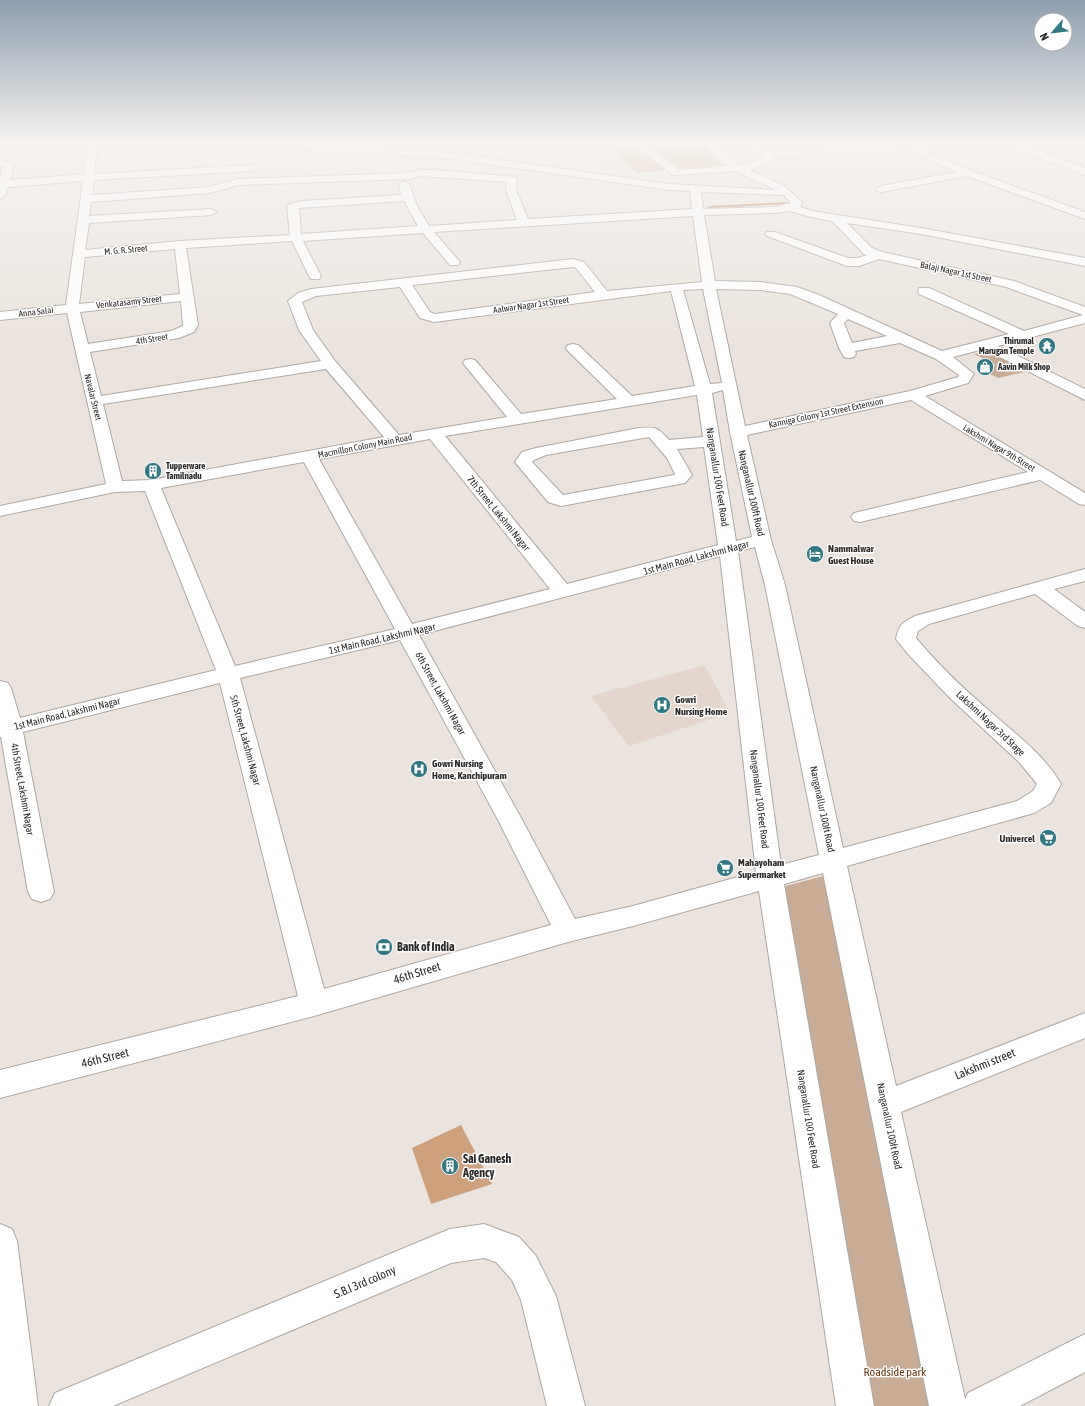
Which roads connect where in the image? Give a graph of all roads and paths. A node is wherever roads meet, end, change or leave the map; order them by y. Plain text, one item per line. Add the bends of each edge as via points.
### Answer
1 (84, 209) edge
2 (293, 209) edge
3 (413, 209) edge
4 (518, 209) edge
5 (698, 209) edge
6 (777, 209) edge
7 (793, 209) edge
8 (1065, 209) edge
9 (1085, 209) edge
10 (1071, 211) junction
11 (211, 212) dead end
12 (699, 212) junction
13 (1085, 216) edge
14 (836, 218) junction
15 (82, 220) junction
16 (524, 223) junction
17 (425, 229) junction
18 (771, 234) dead end
19 (296, 238) junction
20 (180, 245) junction
21 (78, 254) junction
22 (878, 255) junction
23 (454, 262) dead end
24 (1085, 262) edge
25 (315, 276) dead end
26 (404, 283) junction
27 (709, 285) junction
28 (676, 287) junction
29 (924, 291) dead end
30 (604, 296) junction
31 (186, 297) junction
32 (72, 308) junction
33 (1085, 312) edge
34 (846, 313) junction
35 (0, 316) edge
36 (1085, 319) edge
37 (1071, 322) junction
38 (1085, 328) edge
39 (1022, 335) junction
40 (902, 338) junction
41 (986, 345) junction
42 (573, 348) dead end
43 (81, 349) junction
44 (940, 356) junction
45 (470, 363) dead end
46 (330, 364) junction
47 (730, 385) junction
48 (704, 390) junction
49 (913, 395) junction
50 (1085, 396) edge
51 (95, 401) junction
52 (628, 402) junction
53 (518, 420) junction
54 (738, 432) junction
55 (434, 433) junction
56 (395, 440) junction
57 (713, 446) junction
58 (669, 450) junction
59 (310, 457) junction
60 (1043, 474) junction
61 (151, 485) junction
62 (115, 488) junction
63 (1085, 500) edge
64 (0, 511) edge
65 (860, 517) dead end
66 (762, 540) junction
67 (728, 548) junction
68 (1085, 575) edge
69 (1039, 588) junction
70 (563, 592) junction
71 (1085, 622) edge
72 (407, 632) junction
73 (228, 674) junction
74 (0, 688) edge
75 (6, 728) edge
76 (834, 860) junction
77 (770, 877) junction
78 (41, 892) dead end
79 (568, 931) junction
80 (314, 1004) junction
81 (1085, 1025) edge
82 (0, 1084) edge
83 (885, 1104) junction
84 (0, 1241) edge
85 (1085, 1352) edge
86 (19, 1406) edge
87 (68, 1406) edge
88 (566, 1406) edge
89 (855, 1406) edge
90 (948, 1406) edge
91 (981, 1406) edge

1 - 15 street, Navalar Street
2 - 19 street
3 - 17 street
4 - 16 street
5 - 12 street, Nanganallur 100ft Road
6 - 12 street, M. G. R. Street
7 - 14 street, M. G. R. Street
8 - 10 street
9 - 10 street
10 - 13 street
11 - 15 street
12 - 16 street, M. G. R. Street
12 - 27 street, Nanganallur 100ft Road
14 - 22 street, Balaji Nagar 1st Street via 868,251
14 - 24 street, M. G. R. Street
15 - 21 street, Navalar Street
16 - 17 street, M. G. R. Street
17 - 19 street, M. G. R. Street
17 - 23 street
18 - 22 street via 846,262 859,262
19 - 20 street, M. G. R. Street
19 - 25 street
20 - 21 street, M. G. R. Street
20 - 31 street
21 - 32 street, Navalar Street
22 - 33 street, Balaji Nagar 1st Street via 1010,284
26 - 30 street via 573,263 580,265
26 - 30 street, Aalwar Nagar 1st Street via 425,315 434,318
26 - 46 street via 308,294 295,301 306,330
27 - 28 street, Aalwar Nagar 1st Street
27 - 34 street, Aalwar Nagar 1st Street via 761,286 792,290
27 - 47 street, Nanganallur 100ft Road
28 - 30 street, Aalwar Nagar 1st Street
28 - 48 street, Nanganallur 100 Feet Road
29 - 39 street
31 - 32 street, Venkatasamy Street
31 - 43 street, 4th Street via 191,325 185,332
32 - 35 street, Anna Salai
32 - 43 street, Navalar Street
34 - 40 street, Aalwar Nagar 1st Street
34 - 40 street via 837,323 847,351
36 - 37 street
37 - 38 street
37 - 39 street
39 - 41 street
40 - 44 street, Aalwar Nagar 1st Street
41 - 44 street
41 - 50 street
42 - 52 street
43 - 51 street, Navalar Street
44 - 49 street, Kanniga Colony 1st Street Extension via 967,374 963,380
45 - 53 street
46 - 51 street
46 - 56 street
47 - 48 street, Macmillon Colony Main Road
47 - 54 street, Nanganallur 100ft Road
48 - 52 street, Macmillon Colony Main Road
48 - 57 street, Nanganallur 100 Feet Road
49 - 54 street, Kanniga Colony 1st Street Extension
49 - 60 street, Lakshmi Nagar 9th Street
51 - 62 street, Navalar Street
52 - 53 street, Macmillon Colony Main Road
53 - 55 street, Macmillon Colony Main Road
54 - 66 street, Nanganallur 100ft Road
55 - 56 street, Macmillon Colony Main Road
55 - 70 street, 7th Street, Lakshmi Nagar
56 - 59 street, Macmillon Colony Main Road
57 - 58 street
57 - 67 street, Nanganallur 100 Feet Road
58 - 58 street via 684,475 679,479 561,501 554,498 523,462 528,456 542,451 639,432 653,432
59 - 61 street, Macmillon Colony Main Road
59 - 72 street, 6th Street, Lakshmi Nagar
60 - 63 street, Lakshmi Nagar 9th Street
60 - 65 street
61 - 62 street, Macmillon Colony Main Road
61 - 73 street, 5th Street, Lakshmi Nagar
62 - 64 street, Macmillon Colony Main Road
66 - 67 street, 1st Main Road, Lakshmi Nagar
66 - 76 street, Nanganallur 100ft Road via 775,585
67 - 70 street, 1st Main Road, Lakshmi Nagar
67 - 77 street, Nanganallur 100 Feet Road
68 - 69 street, Lakshmi Nagar 3rd Stage
69 - 71 street
69 - 76 street, Lakshmi Nagar 3rd Stage via 922,620 908,628 906,639 984,718 1039,768 1048,784 1042,796 1025,807
70 - 72 street, 1st Main Road, Lakshmi Nagar
72 - 73 street, 1st Main Road, Lakshmi Nagar
72 - 79 street, 6th Street, Lakshmi Nagar
73 - 75 street, 1st Main Road, Lakshmi Nagar
73 - 80 street, 5th Street, Lakshmi Nagar
74 - 75 street, 4th Street, Lakshmi Nagar
75 - 78 street, 4th Street, Lakshmi Nagar
76 - 77 street, 46th Street
76 - 83 street, Nanganallur 100ft Road
77 - 79 street, 46th Street via 633,916
77 - 89 street, Nanganallur 100 Feet Road
79 - 80 street, 46th Street
80 - 82 street, 46th Street
81 - 83 street, Lakshmi street
83 - 90 street, Nanganallur 100ft Road
84 - 86 street
85 - 91 street
87 - 88 street, S.B.I 3rd colony via 450,1246 484,1241 507,1249 524,1268 538,1296

